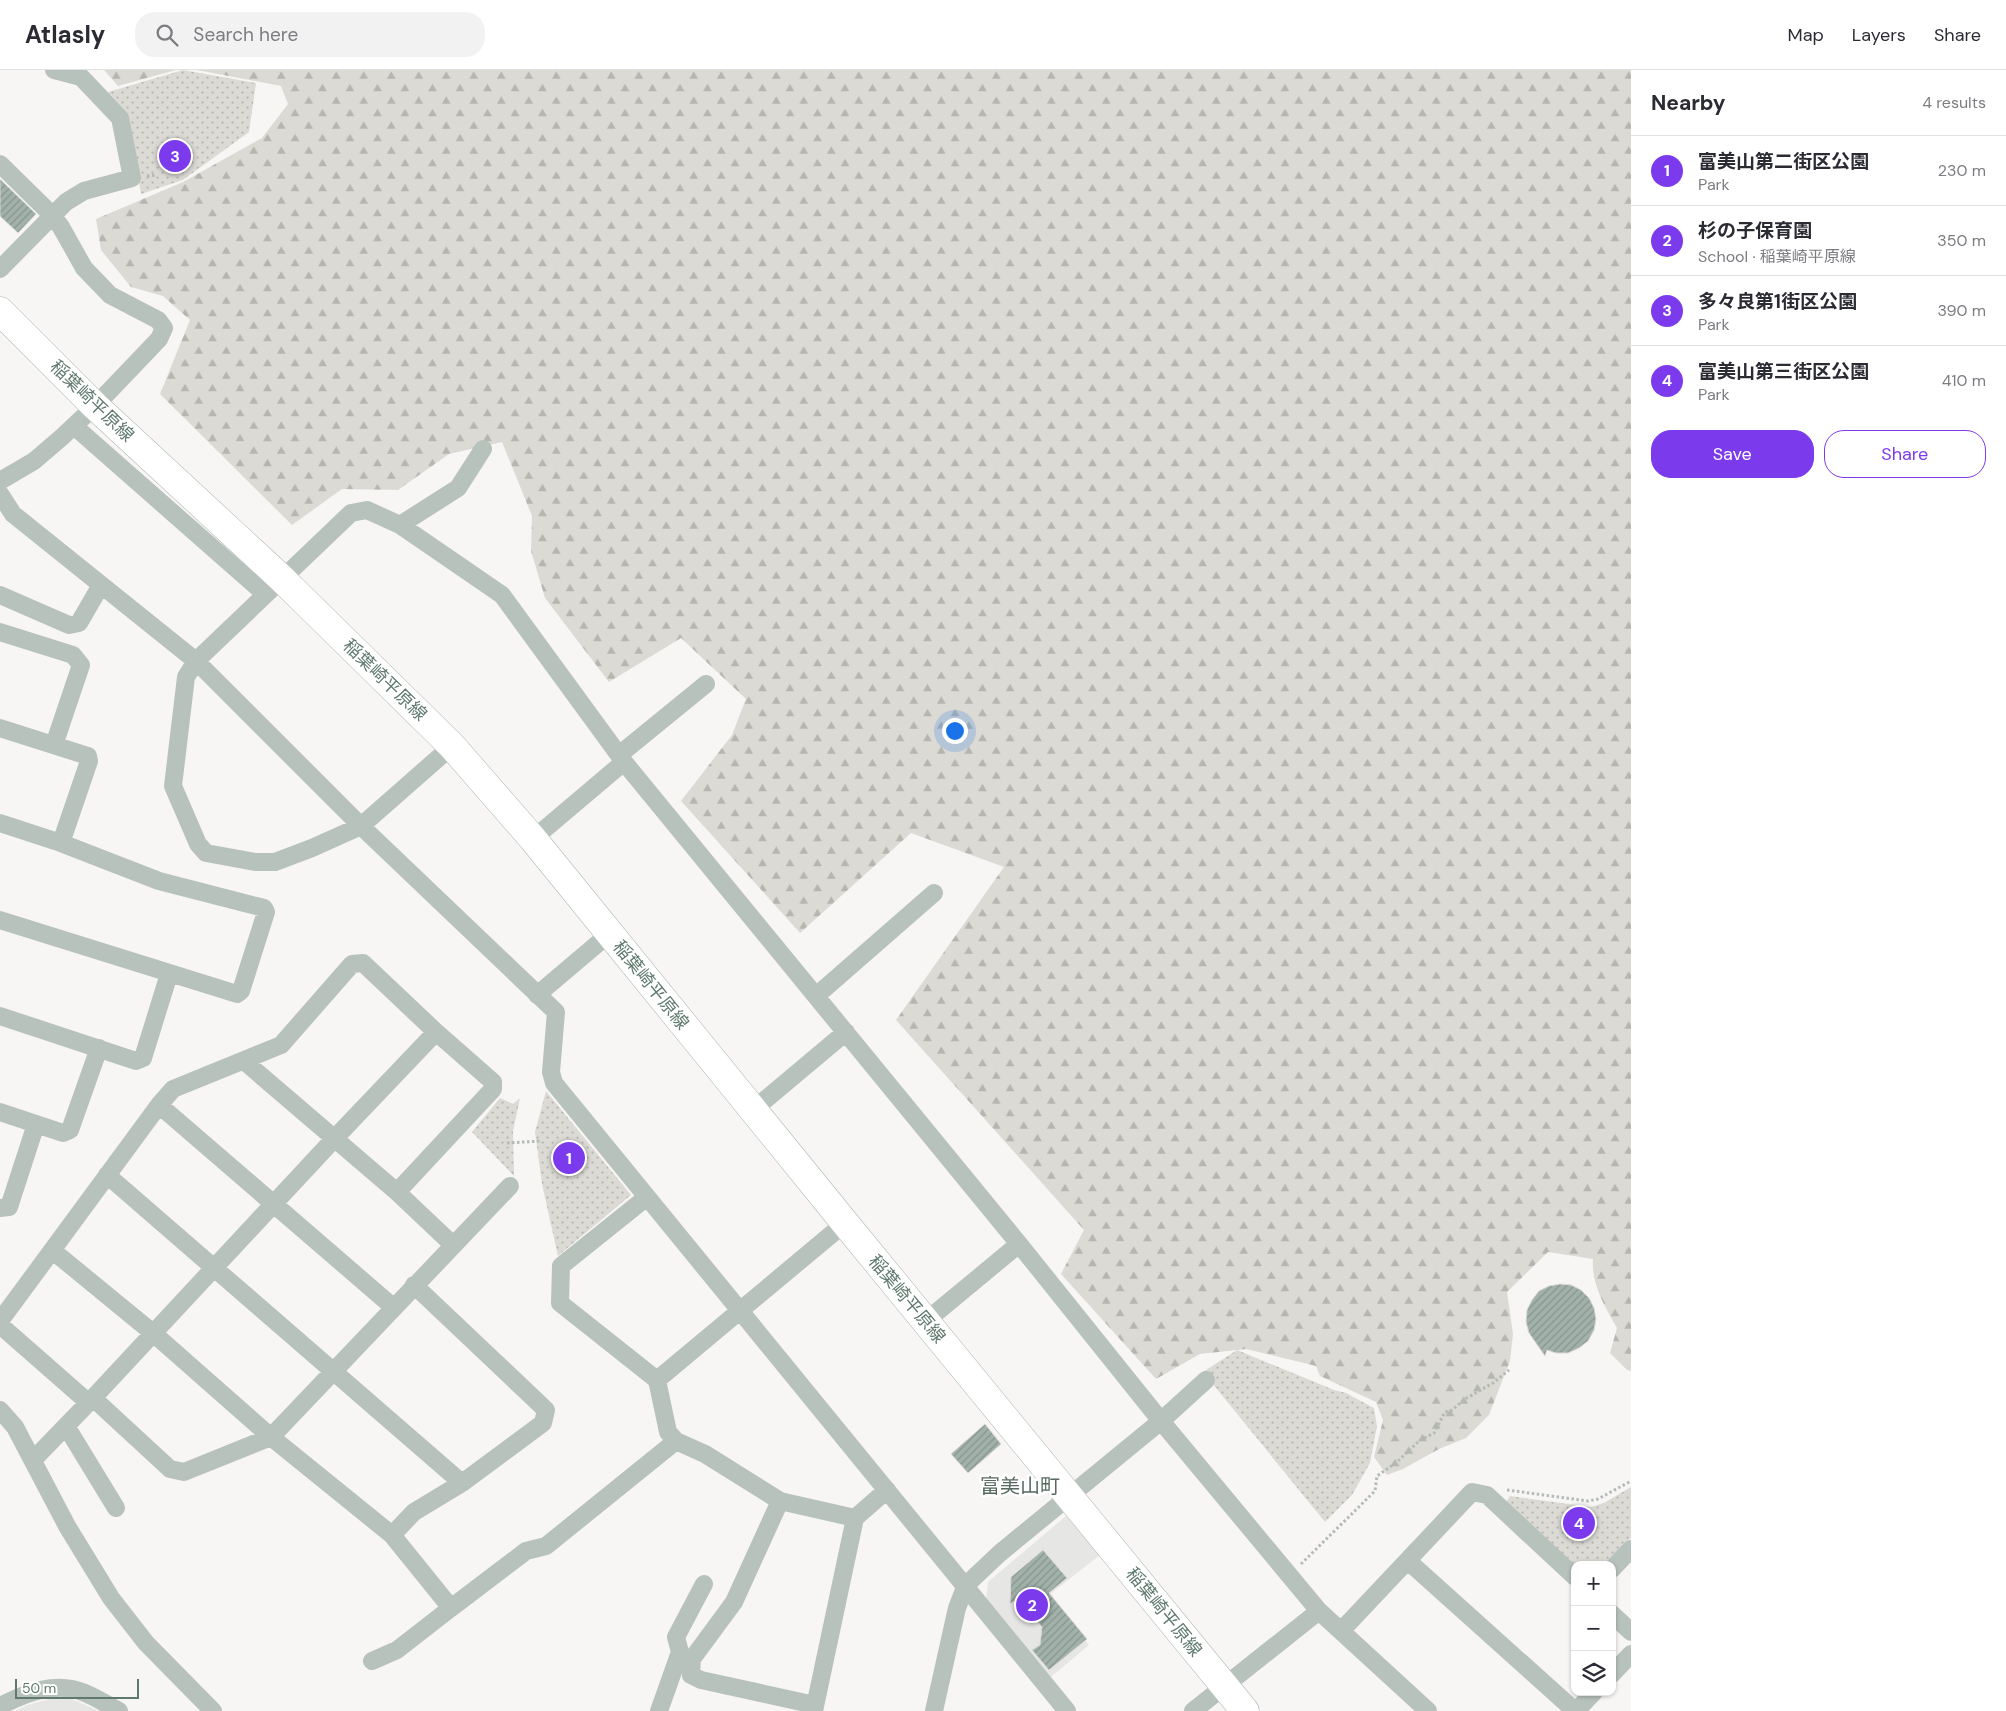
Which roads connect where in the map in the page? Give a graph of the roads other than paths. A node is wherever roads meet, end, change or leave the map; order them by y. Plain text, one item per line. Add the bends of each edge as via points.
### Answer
1 (54, 70) edge
2 (0, 164) edge
3 (52, 215) junction
4 (0, 269) edge
5 (0, 311) edge
6 (96, 406) junction
7 (74, 426) junction
8 (483, 449) dead end
9 (0, 481) edge
10 (0, 494) edge
11 (400, 526) junction
12 (101, 586) junction
13 (273, 586) junction
14 (0, 596) edge
15 (1, 635) edge
16 (196, 661) junction
17 (706, 684) dead end
18 (0, 728) edge
19 (54, 745) junction
20 (452, 746) junction
21 (622, 758) junction
22 (0, 823) edge
23 (361, 826) junction
24 (533, 839) junction
25 (61, 843) junction
26 (934, 892) dead end
27 (0, 920) edge
28 (609, 934) junction
29 (169, 974) junction
30 (537, 995) junction
31 (816, 996) junction
32 (0, 1016) edge
33 (436, 1032) junction
34 (846, 1032) junction
35 (98, 1048) junction
36 (244, 1061) junction
37 (159, 1105) junction
38 (754, 1110) junction
39 (0, 1112) edge
40 (36, 1124) junction
41 (334, 1138) junction
42 (107, 1175) junction
43 (510, 1186) dead end
44 (397, 1192) junction
45 (647, 1197) junction
46 (274, 1204) junction
47 (0, 1208) edge
48 (845, 1223) junction
49 (452, 1244) junction
50 (1019, 1244) junction
51 (53, 1251) junction
52 (214, 1267) junction
53 (414, 1285) junction
54 (393, 1307) junction
55 (740, 1310) junction
56 (926, 1321) junction
57 (0, 1323) edge
58 (153, 1333) junction
59 (334, 1370) junction
60 (656, 1380) junction
61 (1206, 1380) dead end
62 (91, 1401) junction
63 (0, 1410) edge
64 (1161, 1421) junction
65 (66, 1426) junction
66 (271, 1437) junction
67 (676, 1442) junction
68 (34, 1460) junction
69 (462, 1483) junction
70 (887, 1490) junction
71 (1069, 1495) junction
72 (780, 1501) junction
73 (116, 1508) dead end
74 (855, 1518) junction
75 (392, 1535) junction
76 (1631, 1549) edge
77 (1408, 1560) junction
78 (1616, 1565) edge
79 (1571, 1573) edge
80 (704, 1584) dead end
81 (966, 1586) junction
82 (451, 1608) junction
83 (1318, 1611) junction
84 (1616, 1618) edge
85 (1341, 1631) junction
86 (1631, 1632) edge
87 (1631, 1654) edge
88 (372, 1662) dead end
89 (1616, 1670) edge
90 (1224, 1686) junction
91 (1590, 1696) edge
92 (0, 1706) edge
93 (814, 1708) edge
94 (119, 1711) edge
95 (213, 1711) edge
96 (659, 1711) edge
97 (934, 1711) edge
98 (1067, 1711) edge
99 (1193, 1711) edge
100 (1245, 1711) edge
101 (1428, 1711) edge
102 (1576, 1711) edge

1 - 3 street via 81,77 120,118 132,178 84,191
2 - 3 street
3 - 4 street
3 - 6 street via 84,268 110,295 158,320 164,328 159,339
5 - 6 main road, 稲葉崎平原線
6 - 7 street
6 - 13 main road, 稲葉崎平原線
7 - 9 street via 34,462
7 - 13 street
8 - 11 street via 458,488
10 - 12 street via 13,514
11 - 13 street via 368,510 351,513
11 - 21 street via 502,596
12 - 14 street via 78,623 69,625
12 - 16 street
13 - 16 street
13 - 20 main road, 稲葉崎平原線
15 - 19 street via 74,655 81,664
16 - 23 street
16 - 23 street via 186,677 173,786 198,844 206,853 255,862 275,862
17 - 21 street
18 - 19 street
19 - 25 street via 88,756 89,761
20 - 23 street
20 - 24 main road, 稲葉崎平原線
21 - 24 street
21 - 31 street
22 - 25 street
23 - 30 street
24 - 28 main road, 稲葉崎平原線
25 - 29 street via 159,881 264,908 266,912 241,991 236,994
26 - 31 street
27 - 29 street
28 - 30 street
28 - 38 main road, 稲葉崎平原線
29 - 35 street via 143,1058 136,1061
30 - 45 street via 556,1012 551,1072 554,1083
31 - 34 street
32 - 35 street
33 - 36 street via 363,963 352,964 282,1045
33 - 41 street
33 - 44 street via 493,1082 493,1090
34 - 38 street
34 - 50 street
35 - 40 street via 70,1130 63,1133
36 - 37 street via 173,1089
36 - 41 street
37 - 42 street
37 - 46 street
38 - 48 main road, 稲葉崎平原線
39 - 40 street
40 - 47 street via 9,1207
41 - 44 street
41 - 46 street
42 - 51 street
42 - 52 street
43 - 49 street
44 - 49 street
45 - 55 street
45 - 60 street via 561,1266 560,1302
46 - 52 street
46 - 54 street
48 - 55 street
48 - 56 main road, 稲葉崎平原線
49 - 53 street
50 - 56 street
50 - 64 street
51 - 57 street
51 - 58 street
52 - 58 street
52 - 59 street
53 - 54 street
53 - 69 street via 546,1410 543,1424
54 - 59 street
55 - 60 street
55 - 70 street
56 - 71 main road, 稲葉崎平原線
57 - 62 street
58 - 62 street
58 - 66 street
59 - 66 street
59 - 69 street
60 - 67 street via 668,1432
61 - 64 street
62 - 65 street
62 - 66 street via 170,1469 184,1472
63 - 68 street via 15,1427
64 - 71 street
64 - 83 street
65 - 68 street
65 - 73 street
66 - 75 street
67 - 72 street via 704,1454
67 - 82 street via 546,1546 526,1551
68 - 95 street via 67,1526 111,1598 146,1643
69 - 75 street via 414,1512
70 - 74 street
70 - 81 street
71 - 81 street
71 - 90 main road, 稲葉崎平原線
72 - 74 street
72 - 93 street via 734,1602 692,1659 691,1675
74 - 93 street
75 - 82 street
76 - 78 street
77 - 79 street via 1472,1492 1486,1495
77 - 85 street
77 - 102 street
80 - 96 street via 676,1637 680,1652
81 - 97 street via 957,1608
81 - 98 street
82 - 88 street via 397,1650
83 - 85 street
83 - 90 street
84 - 86 street
85 - 101 street
87 - 89 street
90 - 99 street
90 - 100 main road, 稲葉崎平原線
91 - 102 street
92 - 94 street via 30,1692 54,1687 83,1692

